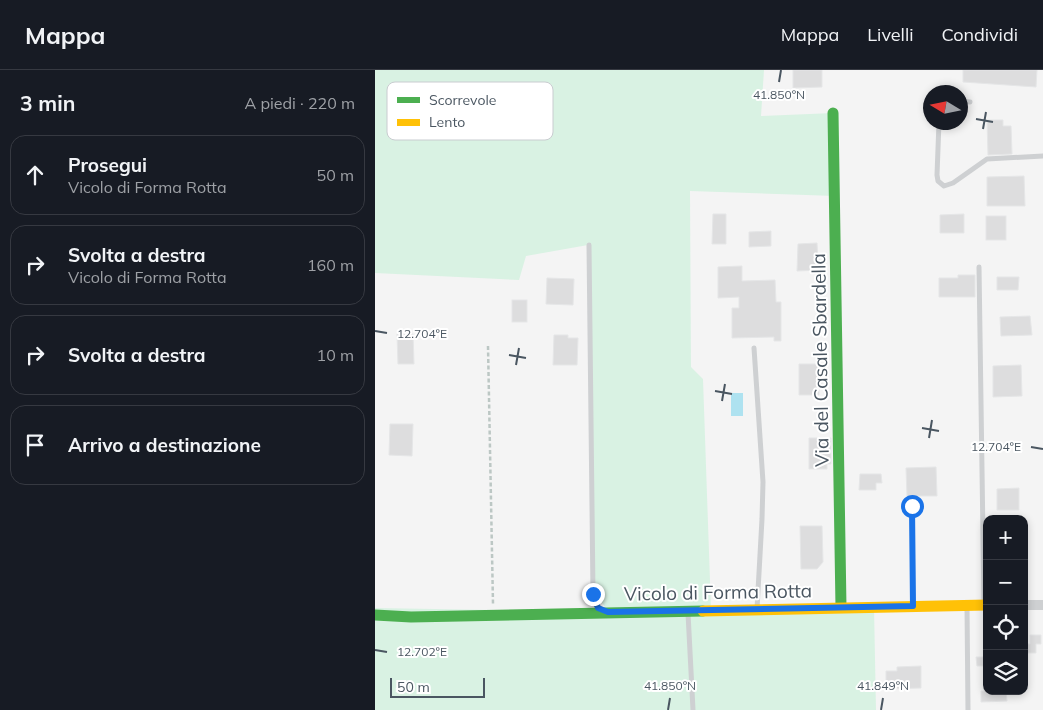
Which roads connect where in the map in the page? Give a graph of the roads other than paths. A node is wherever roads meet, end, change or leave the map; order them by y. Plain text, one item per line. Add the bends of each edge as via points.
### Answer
1 (833, 112) dead end
2 (939, 130) edge
3 (1043, 156) edge
4 (589, 245) dead end
5 (979, 267) dead end
6 (754, 348) dead end
7 (912, 506) dead end
8 (985, 560) edge
9 (983, 605) edge
10 (1028, 605) edge
11 (1043, 605) edge
12 (913, 606) junction
13 (967, 606) junction
14 (841, 607) junction
15 (757, 609) junction
16 (688, 611) junction
17 (608, 612) junction
18 (375, 615) edge
19 (693, 710) edge
20 (968, 710) edge

1 - 14 street, Via del Casale Sbardella
2 - 3 lane via 937,175 944,186 987,159
4 - 17 lane via 593,594 598,608
5 - 8 lane, Vicolo di Forma Rotta
6 - 15 lane via 763,492
7 - 12 lane
9 - 13 street, Vicolo di Forma Rotta
10 - 11 street
12 - 13 street, Vicolo di Forma Rotta
12 - 14 street, Vicolo di Forma Rotta
13 - 20 lane
14 - 15 street, Vicolo di Forma Rotta
15 - 16 street, Vicolo di Forma Rotta
16 - 17 street, Vicolo di Forma Rotta
16 - 19 lane
17 - 18 street, Vicolo di Forma Rotta

